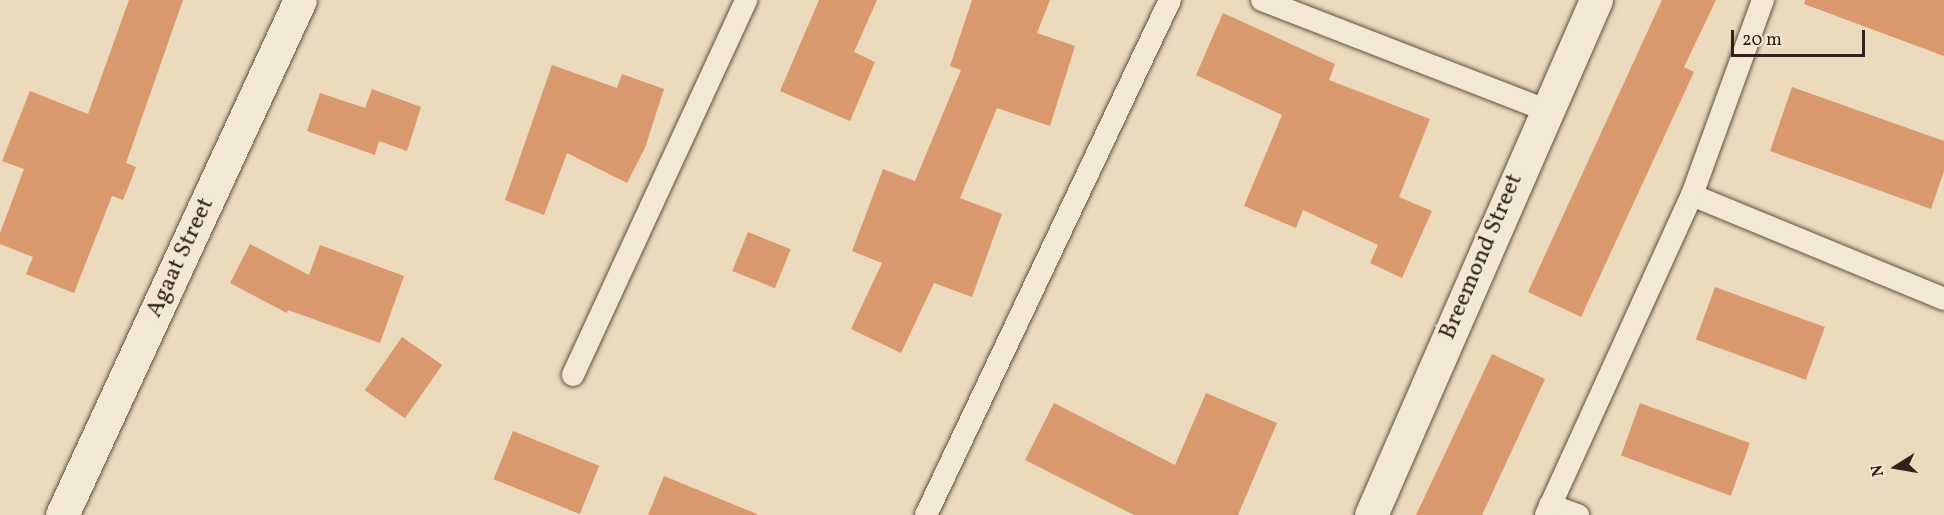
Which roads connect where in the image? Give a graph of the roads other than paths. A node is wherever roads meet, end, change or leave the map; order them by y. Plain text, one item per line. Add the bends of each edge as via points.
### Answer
1 (300, 0) edge
2 (746, 0) edge
3 (1170, 0) edge
4 (1262, 0) edge
5 (1596, 0) edge
6 (1763, 0) edge
7 (1546, 110) junction
8 (1692, 195) junction
9 (1944, 299) edge
10 (573, 375) dead end
11 (1548, 510) edge
12 (62, 515) edge
13 (926, 515) edge
14 (1371, 515) edge
15 (1578, 515) edge

1 - 12 street, Agaat Street
2 - 10 lane
3 - 13 lane
4 - 7 lane
5 - 7 street, Breemond Street
6 - 8 lane
7 - 14 street, Breemond Street
8 - 9 lane
8 - 11 lane
11 - 15 lane

